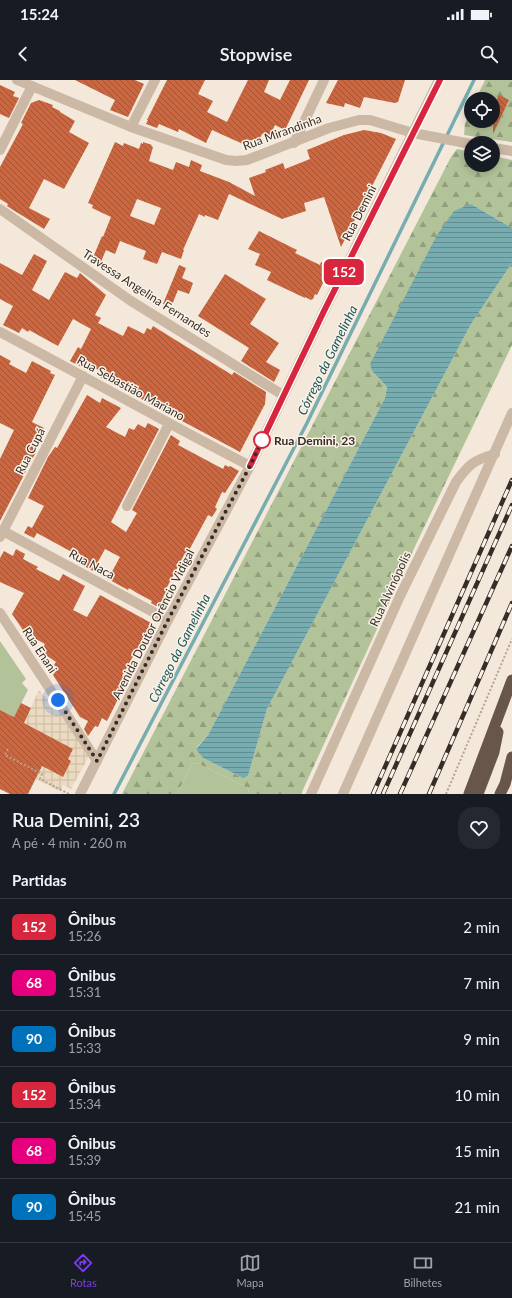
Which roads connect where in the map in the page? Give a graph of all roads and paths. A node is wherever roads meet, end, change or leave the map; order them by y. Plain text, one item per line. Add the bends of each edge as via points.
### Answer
1 (17, 80) edge
2 (155, 80) edge
3 (324, 80) edge
4 (440, 80) edge
5 (32, 86) junction
6 (131, 128) junction
7 (414, 133) junction
8 (464, 142) edge
9 (294, 143) junction
10 (500, 149) edge
11 (0, 150) edge
12 (512, 151) edge
13 (0, 209) edge
14 (0, 332) edge
15 (83, 376) junction
16 (283, 395) junction
17 (512, 413) edge
18 (169, 424) junction
19 (495, 454) junction
20 (250, 466) junction
21 (127, 506) dead end
22 (2, 534) edge
23 (0, 613) edge
24 (168, 620) junction
25 (512, 639) edge
26 (512, 680) edge
27 (505, 698) junction
28 (8, 749) dead end
29 (512, 757) edge
30 (97, 761) junction
31 (69, 794) edge
32 (80, 794) edge
33 (311, 794) edge
34 (344, 794) edge
35 (446, 794) edge
36 (469, 794) edge
37 (478, 794) edge
38 (500, 794) edge

1 - 5 street, Rua Mirandinha
2 - 6 street
3 - 9 street
4 - 7 street, Rua Demini
5 - 6 street, Rua Mirandinha
5 - 11 street
6 - 9 street, Rua Mirandinha via 236,162
7 - 8 street, Rua Mirandinha
7 - 9 street, Rua Mirandinha via 370,120 359,120 330,128
7 - 16 street, Rua Demini
10 - 12 street
13 - 16 street, Travessa Angelina Fernandes via 131,301
14 - 15 street, Rua Sebastião Mariano
15 - 18 street, Rua Sebastião Mariano
15 - 22 street, Rua Cupá
16 - 20 street, Rua Demini
17 - 19 street
18 - 20 street, Rua Sebastião Mariano
18 - 21 street
19 - 33 street, Rua Alvinópolis via 477,459 456,482 400,596
19 - 34 street
20 - 24 street, Avenida Doutor Orêncio Vidigal
22 - 24 street, Rua Naca
23 - 30 street, Rua Enani
24 - 30 street, Avenida Doutor Orêncio Vidigal
25 - 35 path
26 - 27 highway
27 - 36 highway
27 - 37 highway via 494,752
28 - 31 path via 5,755 42,774 40,779
29 - 38 highway
30 - 32 street, Avenida Doutor Orêncio Vidigal

